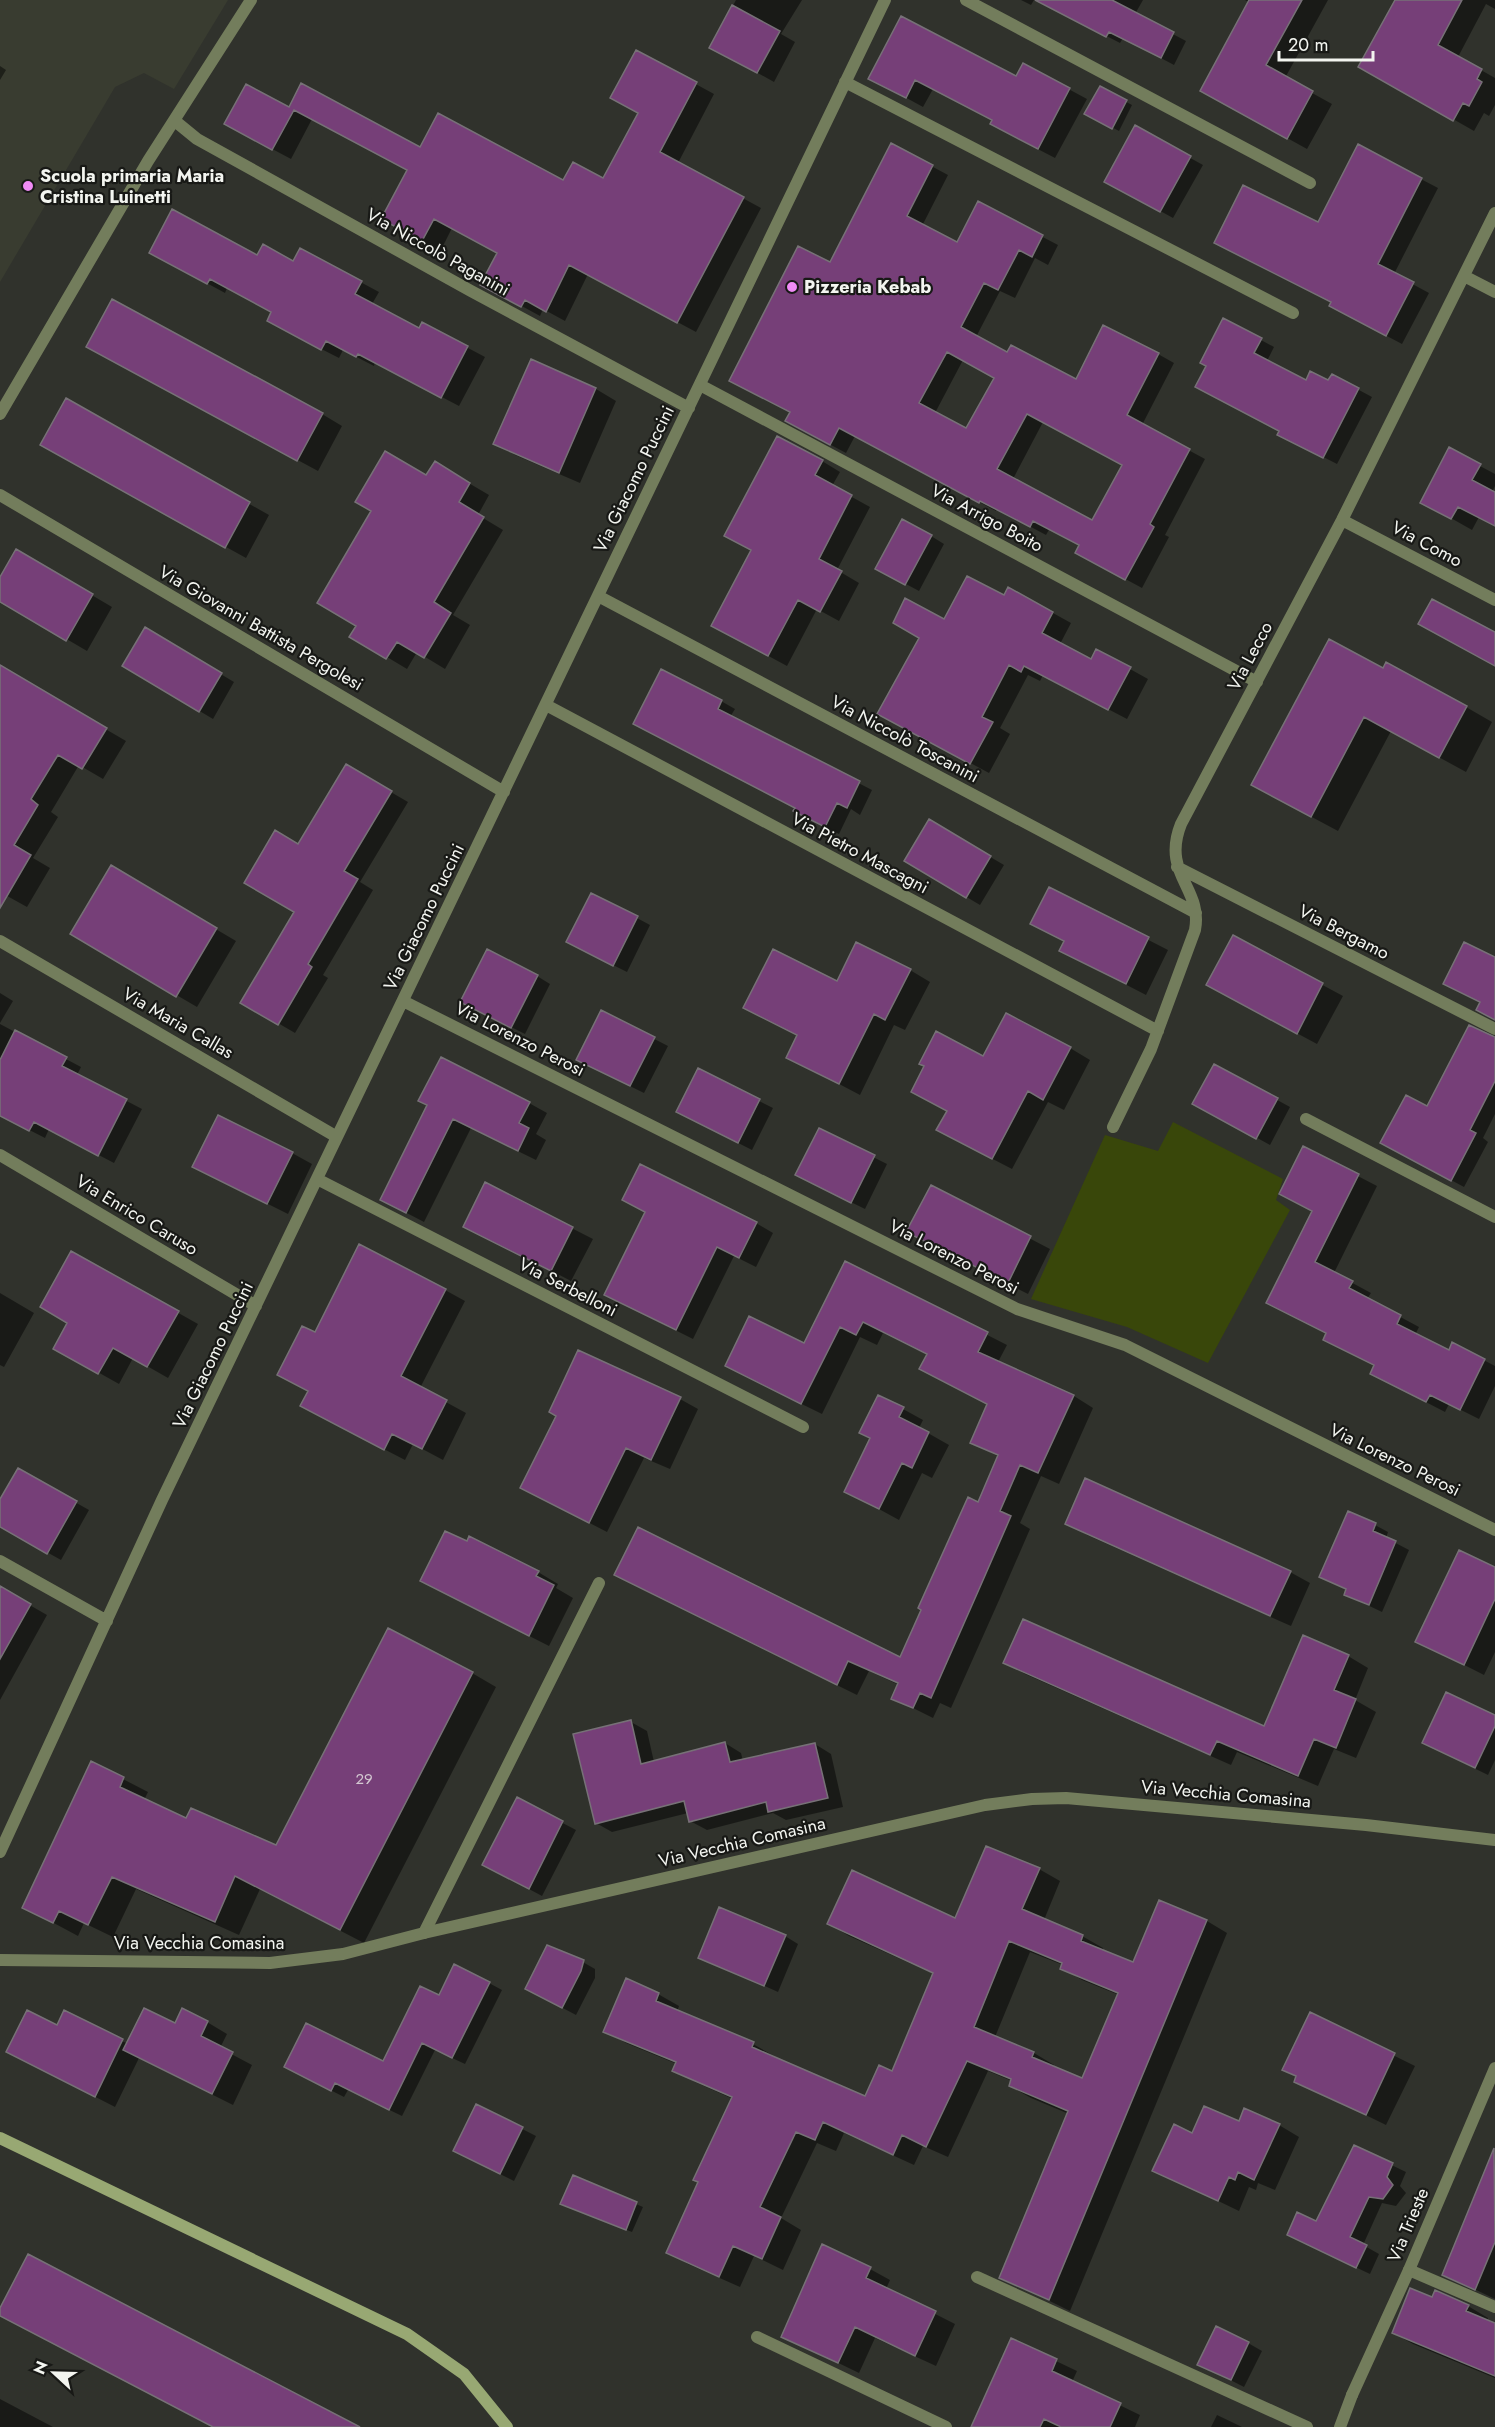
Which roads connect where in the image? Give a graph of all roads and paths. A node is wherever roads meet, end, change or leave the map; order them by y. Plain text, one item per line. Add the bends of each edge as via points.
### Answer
1 (251, 0) edge
2 (885, 0) edge
3 (966, 0) edge
4 (845, 82) junction
5 (175, 121) junction
6 (1310, 183) dead end
7 (1495, 213) edge
8 (1464, 276) junction
9 (1495, 292) edge
10 (1293, 312) dead end
11 (700, 385) junction
12 (689, 408) junction
13 (0, 414) edge
14 (0, 495) edge
15 (1342, 520) junction
16 (598, 596) junction
17 (1495, 600) edge
18 (1257, 682) junction
19 (546, 705) junction
20 (504, 792) junction
21 (1177, 867) junction
22 (1196, 913) junction
23 (0, 941) edge
24 (403, 1001) junction
25 (1495, 1029) edge
26 (1158, 1031) junction
27 (1306, 1119) dead end
28 (1113, 1127) dead end
29 (338, 1137) junction
30 (0, 1155) edge
31 (317, 1179) junction
32 (1495, 1217) edge
33 (256, 1306) junction
34 (803, 1427) dead end
35 (1495, 1530) edge
36 (0, 1561) edge
37 (600, 1583) dead end
38 (107, 1621) junction
39 (1495, 1840) edge
40 (0, 1852) edge
41 (424, 1933) junction
42 (0, 1960) edge
43 (1495, 2068) edge
44 (2, 2137) edge
45 (1409, 2270) junction
46 (977, 2277) dead end
47 (1495, 2307) edge
48 (757, 2337) dead end
49 (507, 2427) edge
50 (946, 2427) edge
51 (1307, 2427) edge
52 (1340, 2427) edge

1 - 5 street
2 - 4 street, Via Giacomo Puccini
3 - 6 street
4 - 10 street
4 - 11 street, Via Giacomo Puccini
5 - 12 street, Via Niccolò Paganini via 197,139
5 - 13 street
7 - 8 street, Via Lecco
8 - 9 street
8 - 15 street, Via Lecco
11 - 12 street, Via Giacomo Puccini
11 - 18 street, Via Arrigo Boito
12 - 16 street, Via Giacomo Puccini
14 - 20 street, Via Giovanni Battista Pergolesi
15 - 17 street, Via Como
15 - 18 street, Via Lecco
16 - 19 street, Via Giacomo Puccini
16 - 22 street, Via Niccolò Toscanini
18 - 21 street, Via Lecco via 1181,824 1174,852
19 - 20 street, Via Giacomo Puccini
19 - 26 street, Via Pietro Mascagni
20 - 24 street, Via Giacomo Puccini
21 - 22 street, Via Lecco
21 - 25 street, Via Bergamo
22 - 26 street via 1195,930
23 - 29 street, Via Maria Callas
24 - 29 street, Via Giacomo Puccini
24 - 35 street, Via Lorenzo Perosi via 1017,1309 1125,1345
26 - 28 street
27 - 32 street
29 - 31 street, Via Giacomo Puccini
30 - 33 street, Via Enrico Caruso
31 - 33 street, Via Giacomo Puccini
31 - 34 street, Via Serbelloni
33 - 38 street, Via Giacomo Puccini
36 - 38 street
37 - 41 street
38 - 40 street, Via Giacomo Puccini
39 - 41 street, Via Vecchia Comasina via 1102,1801 1032,1798 985,1805
41 - 42 street, Via Vecchia Comasina via 342,1954 270,1963
43 - 45 street, Via Trieste
44 - 49 street via 407,2334 464,2374
45 - 47 street
45 - 52 street, Via Trieste
46 - 51 street
48 - 50 street

